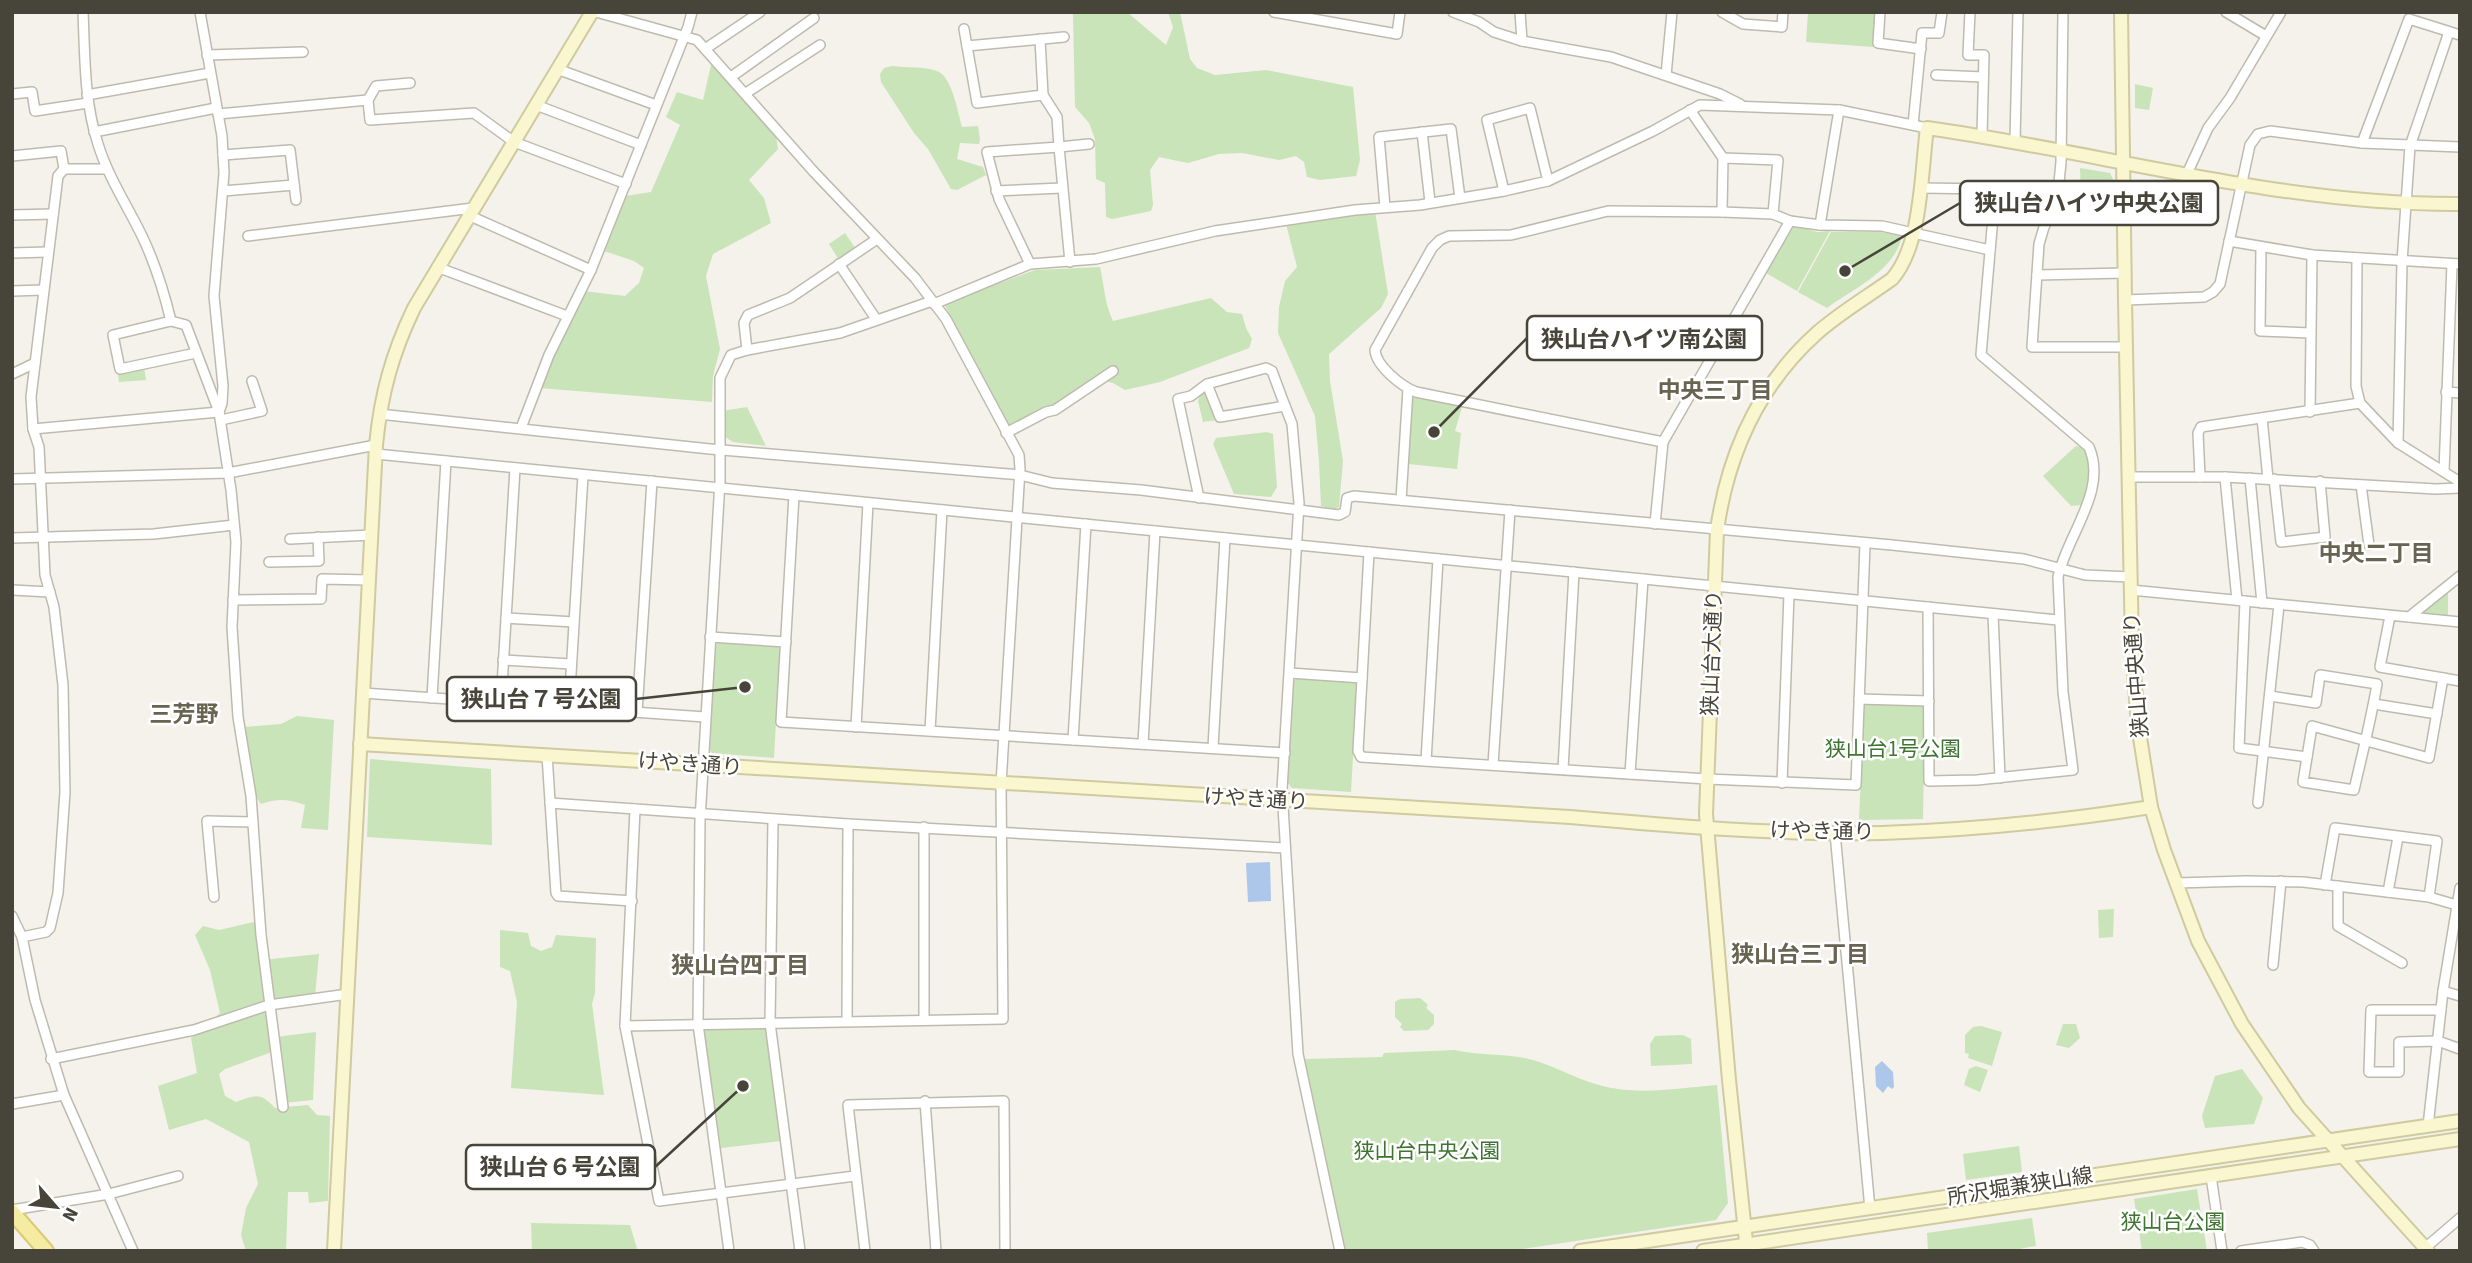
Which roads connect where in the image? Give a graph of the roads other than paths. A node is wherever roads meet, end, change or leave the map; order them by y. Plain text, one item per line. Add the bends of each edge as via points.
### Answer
1 (83, 12) edge
2 (200, 12) edge
3 (594, 12) edge
4 (692, 12) edge
5 (760, 12) edge
6 (1274, 12) edge
7 (1400, 12) edge
8 (1453, 12) edge
9 (1520, 12) edge
10 (1672, 12) edge
11 (1722, 12) edge
12 (1783, 12) edge
13 (1880, 12) edge
14 (1941, 12) edge
15 (1970, 12) edge
16 (2018, 12) edge
17 (2063, 12) edge
18 (2121, 12) edge
19 (2226, 12) edge
20 (2281, 12) edge
21 (1738, 16) edge
22 (814, 18) dead end
23 (964, 29) dead end
24 (2449, 32) junction
25 (2460, 35) edge
26 (2266, 36) junction
27 (684, 37) junction
28 (1064, 37) dead end
29 (1040, 39) junction
30 (1522, 41) junction
31 (820, 45) dead end
32 (967, 46) junction
33 (705, 49) junction
34 (1921, 49) junction
35 (303, 52) dead end
36 (207, 55) junction
37 (557, 69) junction
38 (210, 73) junction
39 (1666, 75) junction
40 (1936, 75) dead end
41 (1983, 76) junction
42 (731, 77) junction
43 (411, 83) dead end
44 (746, 93) junction
45 (12, 94) edge
46 (1043, 95) junction
47 (88, 99) junction
48 (368, 100) junction
49 (536, 105) junction
50 (656, 105) junction
51 (1741, 105) junction
52 (1690, 110) junction
53 (1839, 110) junction
54 (217, 111) junction
55 (1913, 125) junction
56 (1927, 128) junction
57 (94, 132) junction
58 (1422, 132) junction
59 (1982, 136) junction
60 (2015, 141) junction
61 (513, 142) junction
62 (2362, 143) junction
63 (1089, 144) dead end
64 (641, 145) junction
65 (2459, 145) edge
66 (2410, 146) junction
67 (1059, 147) junction
68 (2063, 150) junction
69 (223, 155) junction
70 (12, 156) edge
71 (1723, 158) junction
72 (2124, 162) junction
73 (106, 169) junction
74 (64, 170) junction
75 (2186, 176) junction
76 (1548, 181) junction
77 (626, 184) junction
78 (294, 185) junction
79 (2241, 186) junction
80 (1062, 188) junction
81 (1920, 188) junction
82 (223, 191) junction
83 (996, 191) junction
84 (1504, 191) junction
85 (1460, 198) junction
86 (296, 200) dead end
87 (1430, 202) junction
88 (2404, 204) junction
89 (2460, 204) edge
90 (1385, 207) junction
91 (471, 211) junction
92 (1722, 212) junction
93 (52, 214) junction
94 (1773, 214) junction
95 (12, 215) edge
96 (1790, 221) junction
97 (1820, 225) junction
98 (1914, 233) junction
99 (248, 236) dead end
100 (877, 239) junction
101 (2230, 241) junction
102 (2261, 247) junction
103 (1990, 250) junction
104 (47, 252) junction
105 (12, 253) edge
106 (2312, 255) junction
107 (2357, 258) junction
108 (1070, 262) junction
109 (2402, 262) junction
110 (839, 264) junction
111 (1030, 264) junction
112 (2456, 264) edge
113 (437, 267) junction
114 (591, 270) junction
115 (2124, 273) junction
116 (2037, 275) junction
117 (43, 290) junction
118 (12, 291) edge
119 (2124, 300) junction
120 (933, 303) junction
121 (567, 316) junction
122 (876, 319) junction
123 (171, 321) junction
124 (2310, 333) junction
125 (2126, 347) junction
126 (747, 350) junction
127 (196, 353) junction
128 (34, 363) junction
129 (1113, 371) dead end
130 (12, 374) edge
131 (252, 381) dead end
132 (1207, 384) junction
133 (1408, 389) junction
134 (2446, 392) junction
135 (2460, 393) edge
136 (2360, 403) junction
137 (1285, 406) junction
138 (2309, 412) junction
139 (379, 414) junction
140 (220, 416) junction
141 (2262, 418) junction
142 (521, 428) junction
143 (33, 429) junction
144 (1006, 433) junction
145 (1663, 442) junction
146 (2398, 443) junction
147 (721, 449) junction
148 (376, 450) junction
149 (446, 461) junction
150 (515, 468) junction
151 (2444, 471) junction
152 (228, 473) junction
153 (583, 475) junction
154 (1020, 475) junction
155 (2129, 477) junction
156 (2200, 477) junction
157 (2225, 477) junction
158 (2250, 478) junction
159 (12, 479) edge
160 (2271, 479) junction
161 (42, 480) junction
162 (652, 481) junction
163 (2319, 481) junction
164 (2460, 482) edge
165 (2361, 485) junction
166 (719, 488) junction
167 (2460, 488) edge
168 (794, 495) junction
169 (1199, 498) junction
170 (1401, 500) junction
171 (868, 503) junction
172 (1299, 509) junction
173 (942, 510) junction
174 (1510, 510) junction
175 (1016, 517) junction
176 (1086, 524) junction
177 (1655, 524) junction
178 (234, 525) junction
179 (1717, 530) junction
180 (1155, 531) junction
181 (371, 535) junction
182 (318, 537) junction
183 (12, 538) edge
184 (1225, 538) junction
185 (43, 539) junction
186 (290, 539) dead end
187 (1865, 544) junction
188 (1297, 545) junction
189 (2369, 545) dead end
190 (1369, 552) junction
191 (1438, 559) junction
192 (269, 562) dead end
193 (1506, 565) junction
194 (2060, 569) junction
195 (1574, 572) junction
196 (2460, 576) edge
197 (1643, 579) junction
198 (370, 580) junction
199 (2131, 583) junction
200 (1714, 586) junction
201 (12, 590) edge
202 (50, 592) junction
203 (1789, 594) junction
204 (233, 600) junction
205 (2241, 600) junction
206 (1862, 601) junction
207 (2262, 603) junction
208 (2279, 605) junction
209 (1928, 607) junction
210 (1993, 614) junction
211 (2390, 616) junction
212 (2409, 617) junction
213 (506, 618) junction
214 (2059, 620) junction
215 (574, 622) junction
216 (2460, 622) edge
217 (710, 637) junction
218 (786, 642) junction
219 (503, 660) junction
220 (571, 664) junction
221 (2381, 667) junction
222 (1290, 673) junction
223 (1362, 678) junction
224 (2443, 678) junction
225 (2460, 681) edge
226 (2377, 684) junction
227 (363, 693) junction
228 (2270, 696) junction
229 (432, 698) junction
230 (1859, 699) junction
231 (1928, 701) junction
232 (500, 703) junction
233 (2374, 704) junction
234 (569, 707) junction
235 (638, 712) junction
236 (2437, 714) junction
237 (705, 718) junction
238 (856, 727) junction
239 (930, 731) junction
240 (1003, 736) junction
241 (2365, 739) junction
242 (1073, 740) junction
243 (360, 744) junction
244 (1143, 744) junction
245 (1213, 747) junction
246 (2264, 751) junction
247 (1285, 753) junction
248 (547, 755) junction
249 (2307, 757) junction
250 (1426, 761) junction
251 (704, 765) junction
252 (1493, 765) junction
253 (1563, 769) junction
254 (1630, 774) junction
255 (2000, 778) junction
256 (1707, 779) junction
257 (1782, 783) junction
258 (1001, 784) junction
259 (1283, 801) junction
260 (550, 803) junction
261 (2258, 803) dead end
262 (2151, 807) junction
263 (635, 809) junction
264 (700, 814) junction
265 (772, 819) junction
266 (253, 822) junction
267 (848, 824) junction
268 (924, 827) junction
269 (1707, 828) junction
270 (1835, 832) junction
271 (1001, 833) junction
272 (2398, 837) junction
273 (1285, 848) junction
274 (2281, 881) junction
275 (2176, 883) junction
276 (2325, 885) junction
277 (2339, 886) junction
278 (2460, 888) edge
279 (2388, 892) junction
280 (214, 897) dead end
281 (2429, 897) junction
282 (632, 901) junction
283 (2459, 905) edge
284 (12, 916) edge
285 (22, 937) junction
286 (2402, 963) dead end
287 (2273, 965) dead end
288 (2444, 991) junction
289 (348, 994) junction
290 (2460, 996) edge
291 (269, 1005) junction
292 (2441, 1010) junction
293 (924, 1020) junction
294 (847, 1021) junction
295 (770, 1023) junction
296 (698, 1024) junction
297 (625, 1026) junction
298 (2438, 1041) junction
299 (2460, 1049) edge
300 (51, 1059) junction
301 (64, 1095) junction
302 (925, 1101) junction
303 (12, 1104) edge
304 (283, 1107) dead end
305 (2460, 1121) edge
306 (2428, 1126) junction
307 (2460, 1139) edge
308 (2328, 1141) junction
309 (2342, 1157) junction
310 (178, 1176) dead end
311 (855, 1176) junction
312 (2211, 1176) junction
313 (792, 1183) junction
314 (720, 1193) junction
315 (109, 1194) junction
316 (1870, 1209) junction
317 (12, 1211) edge
318 (2460, 1218) edge
319 (1745, 1227) junction
320 (1747, 1248) edge
321 (2427, 1250) edge
322 (46, 1251) edge
323 (133, 1251) edge
324 (334, 1251) edge
325 (729, 1251) edge
326 (800, 1251) edge
327 (865, 1251) edge
328 (936, 1251) edge
329 (1005, 1251) edge
330 (1340, 1251) edge
331 (1580, 1251) edge
332 (1703, 1251) edge
333 (2222, 1251) edge
334 (2241, 1251) edge
335 (2314, 1251) edge

1 - 47 street
2 - 36 street
3 - 27 street
3 - 37 street
4 - 27 street
5 - 33 street
6 - 7 street via 1397,34
8 - 30 street
9 - 30 street
10 - 39 street
11 - 21 street
12 - 21 street via 1782,27 1743,24
13 - 34 street via 1878,43
14 - 34 street via 1939,33 1922,33
15 - 41 street via 1968,55 1984,55
16 - 60 street
17 - 68 street
18 - 72 street, 狭山中央通り
19 - 26 street
20 - 26 street
22 - 42 street
23 - 32 street
24 - 25 street
24 - 62 street via 2409,19
24 - 66 street
26 - 75 street via 2208,128
27 - 33 street via 697,40
27 - 50 street
28 - 29 street
29 - 32 street
29 - 46 street
30 - 39 street via 1611,57
31 - 44 street
32 - 46 street via 977,103
33 - 42 street
34 - 55 street
35 - 36 street
36 - 38 street
37 - 49 street
37 - 50 street
38 - 47 street
38 - 54 street
39 - 51 street
40 - 41 street
41 - 59 street
42 - 44 street
43 - 48 street via 376,86
44 - 100 street
45 - 47 street via 32,92 35,111
46 - 67 street via 1057,117
47 - 57 street
48 - 54 street
48 - 61 street via 370,120 474,113
49 - 61 street
49 - 64 street
50 - 64 street
51 - 52 street via 1711,104
51 - 53 street
52 - 71 street
52 - 76 street
53 - 55 street
53 - 97 street
54 - 57 street
54 - 69 street
55 - 56 street
56 - 59 street
56 - 81 street, 狭山台大通り
57 - 73 street
58 - 85 street via 1451,129
58 - 87 street
58 - 90 street via 1379,137
59 - 60 street
60 - 68 street
61 - 77 street
61 - 91 street
62 - 66 street
62 - 79 street via 2258,134 2250,145
63 - 67 street
64 - 77 street
65 - 66 street
66 - 88 street
67 - 80 street
67 - 83 street via 987,152
68 - 72 street
68 - 116 street via 2057,203 2039,243
69 - 78 street via 290,150
69 - 82 street
70 - 74 street via 61,151
71 - 92 street
71 - 94 street via 1778,160
72 - 75 street
72 - 115 street, 狭山中央通り
73 - 74 street
73 - 123 street via 142,236
74 - 93 street via 58,176
75 - 79 street
76 - 84 street
76 - 84 street via 1530,108 1487,120
77 - 114 street
78 - 82 street
78 - 86 street
79 - 88 street
79 - 101 street
80 - 83 street
80 - 108 street
81 - 98 street, 狭山台大通り
81 - 103 street via 1991,189 1995,194
82 - 140 street via 214,296 223,386
83 - 111 street
84 - 85 street
85 - 87 street
87 - 90 street
88 - 89 street
88 - 109 street
90 - 108 street via 1215,231
91 - 99 street
91 - 113 street
91 - 114 street
92 - 94 street
92 - 133 street via 1608,211 1511,235 1440,240 1375,350 1377,360
93 - 95 street
93 - 104 street
94 - 96 street
96 - 97 street
96 - 145 street
97 - 98 street via 1882,226
98 - 103 street
98 - 179 street, 狭山台大通り via 1905,260 1892,279 1817,333 1769,387 1730,465
100 - 110 street
100 - 120 street
101 - 102 street
101 - 119 street via 2221,284 2213,292 2204,297
102 - 106 street
102 - 124 street via 2260,331
103 - 194 street via 1981,355 2089,447 2093,456 2090,497
104 - 105 street
104 - 117 street
106 - 107 street
106 - 124 street
107 - 109 street
107 - 136 street via 2356,386
108 - 111 street
109 - 112 street
109 - 146 street
110 - 122 street
110 - 126 street via 790,298 748,316 744,323
111 - 120 street
112 - 134 street
113 - 121 street
113 - 139 street via 399,341
114 - 121 street
115 - 116 street
115 - 119 street, 狭山中央通り
116 - 125 street via 2032,347
117 - 118 street
117 - 128 street
119 - 125 street, 狭山中央通り
120 - 122 street
120 - 144 street via 946,319
121 - 142 street
122 - 126 street via 840,333
123 - 127 street via 186,325
123 - 127 street via 113,335 120,369
124 - 138 street
125 - 155 street, 狭山中央通り
126 - 147 street via 731,355 720,378
127 - 140 street
128 - 130 street
128 - 143 street
129 - 144 street via 1055,410
131 - 140 street via 262,411
132 - 137 street via 1220,417
132 - 137 street via 1266,368 1272,371
132 - 169 street via 1178,399
133 - 145 street
133 - 170 street
134 - 135 street
134 - 151 street
136 - 138 street
136 - 146 street
137 - 172 street via 1292,424
138 - 141 street
139 - 142 street
139 - 148 street
140 - 143 street
140 - 152 street
141 - 156 street via 2199,429
141 - 160 street
142 - 147 street
143 - 161 street
144 - 154 street via 1019,455
145 - 177 street
146 - 151 street
147 - 154 street
147 - 166 street
148 - 149 street
148 - 152 street
148 - 181 street
149 - 150 street
149 - 229 street
150 - 153 street
150 - 213 street
151 - 164 street
152 - 161 street
152 - 178 street
153 - 162 street
153 - 215 street
154 - 169 street
154 - 175 street
155 - 156 street
155 - 199 street, 狭山中央通り
156 - 157 street
157 - 158 street
157 - 205 street
158 - 160 street
158 - 207 street
159 - 161 street
160 - 163 street
160 - 163 street via 2281,542 2325,537
161 - 185 street
162 - 166 street
162 - 235 street
163 - 165 street
165 - 167 street
165 - 189 street
166 - 168 street
166 - 217 street
168 - 171 street
168 - 218 street
169 - 172 street
170 - 172 street via 1348,496 1341,514
170 - 174 street
171 - 173 street
171 - 238 street
172 - 188 street
173 - 175 street
173 - 239 street
174 - 177 street
174 - 193 street
175 - 176 street
175 - 240 street
176 - 180 street
176 - 242 street
177 - 179 street
178 - 185 street
178 - 204 street
179 - 187 street
179 - 200 street, 狭山台大通り
180 - 184 street
180 - 244 street
181 - 182 street
181 - 198 street
182 - 186 street
182 - 192 street via 319,561
183 - 185 street
184 - 188 street
184 - 245 street
185 - 202 street
187 - 194 street via 2024,559
187 - 206 street
188 - 190 street
188 - 222 street
190 - 191 street
190 - 223 street
191 - 193 street
191 - 250 street
193 - 195 street
193 - 252 street
194 - 199 street
194 - 214 street
195 - 197 street
195 - 253 street
196 - 212 street
197 - 200 street
197 - 254 street
198 - 204 street via 322,579 321,599
198 - 227 street
199 - 205 street
199 - 262 street, 狭山中央通り via 2134,689
200 - 203 street
200 - 256 street, 狭山台大通り
201 - 202 street
202 - 285 street via 63,685 65,792 58,893 50,928
203 - 206 street
203 - 257 street
204 - 266 street via 238,717
205 - 207 street
205 - 246 street via 2239,748
206 - 209 street
206 - 230 street
207 - 208 street
208 - 211 street
208 - 228 street
209 - 210 street
209 - 231 street
210 - 214 street
210 - 255 street
211 - 212 street
211 - 221 street
212 - 216 street
213 - 215 street
213 - 219 street
214 - 255 street via 2073,770
215 - 220 street
217 - 218 street
217 - 237 street
218 - 238 street via 781,722
219 - 220 street
219 - 232 street
220 - 234 street
221 - 224 street
221 - 226 street
222 - 223 street
222 - 247 street
223 - 250 street via 1359,756
224 - 225 street
224 - 236 street
226 - 228 street via 2320,675 2316,703
226 - 233 street
227 - 229 street
227 - 243 street
228 - 246 street
229 - 232 street
230 - 231 street
230 - 257 street via 1856,785
231 - 255 street via 1930,781
232 - 234 street
233 - 236 street
233 - 241 street
234 - 235 street
235 - 237 street
236 - 241 street via 2429,758
237 - 251 street
238 - 239 street
239 - 240 street
240 - 242 street
240 - 258 street
241 - 249 street via 2312,726
241 - 249 street via 2354,790 2302,782
242 - 244 street
243 - 248 street, けやき通り
243 - 289 street
244 - 245 street
245 - 247 street
246 - 249 street
246 - 261 street
247 - 259 street
248 - 251 street, けやき通り
248 - 260 street
250 - 252 street
251 - 258 street, けやき通り
251 - 264 street
252 - 253 street
253 - 254 street
254 - 256 street
256 - 257 street
256 - 269 street, 狭山台大通り
258 - 259 street, けやき通り
258 - 271 street
259 - 269 street, けやき通り
259 - 273 street
260 - 263 street
260 - 282 street via 558,896
262 - 270 street, けやき通り via 2001,826
262 - 275 street, 狭山中央通り
263 - 264 street
263 - 282 street
264 - 265 street
264 - 296 street
265 - 267 street
265 - 295 street
266 - 280 street via 207,821
266 - 291 street
267 - 268 street
267 - 294 street
268 - 271 street
268 - 293 street
269 - 270 street, けやき通り
269 - 319 street, 狭山台大通り
270 - 316 street
271 - 273 street
271 - 293 street via 1003,1020
272 - 276 street via 2335,828
272 - 279 street
272 - 281 street via 2437,841
273 - 330 street via 1298,1054
274 - 275 street
274 - 276 street
274 - 287 street
275 - 308 street, 狭山中央通り via 2198,941 2242,1024 2299,1108
276 - 277 street
277 - 279 street
277 - 286 street via 2338,926
278 - 283 street
279 - 281 street
281 - 283 street
282 - 297 street
283 - 288 street
284 - 285 street
285 - 300 street
288 - 290 street
288 - 292 street
289 - 291 street
289 - 324 street
291 - 300 street via 194,1030
291 - 304 street
292 - 298 street
292 - 298 street via 2371,1010 2370,1072 2399,1072 2399,1042
293 - 294 street
294 - 295 street
295 - 296 street
295 - 313 street
296 - 297 street
296 - 314 street
297 - 314 street via 659,1201
298 - 299 street
298 - 306 street
300 - 301 street
301 - 303 street
301 - 315 street
302 - 311 street via 848,1105
302 - 328 street
302 - 329 street via 1004,1101
305 - 306 street, 所沢堀兼狭山線
306 - 308 street, 所沢堀兼狭山線
307 - 309 street, 所沢堀兼狭山線
308 - 309 street, 狭山中央通り
308 - 316 street, 所沢堀兼狭山線
309 - 312 street, 所沢堀兼狭山線
309 - 321 street, 狭山中央通り
310 - 315 street
311 - 313 street
311 - 327 street
312 - 320 street, 所沢堀兼狭山線
312 - 333 street
313 - 314 street
313 - 326 street
314 - 325 street
315 - 317 street
315 - 323 street
316 - 319 street, 所沢堀兼狭山線
317 - 322 main road
318 - 321 street
319 - 320 street, 狭山台大通り
319 - 331 street, 所沢堀兼狭山線
320 - 332 street, 所沢堀兼狭山線
334 - 335 street via 2302,1242

